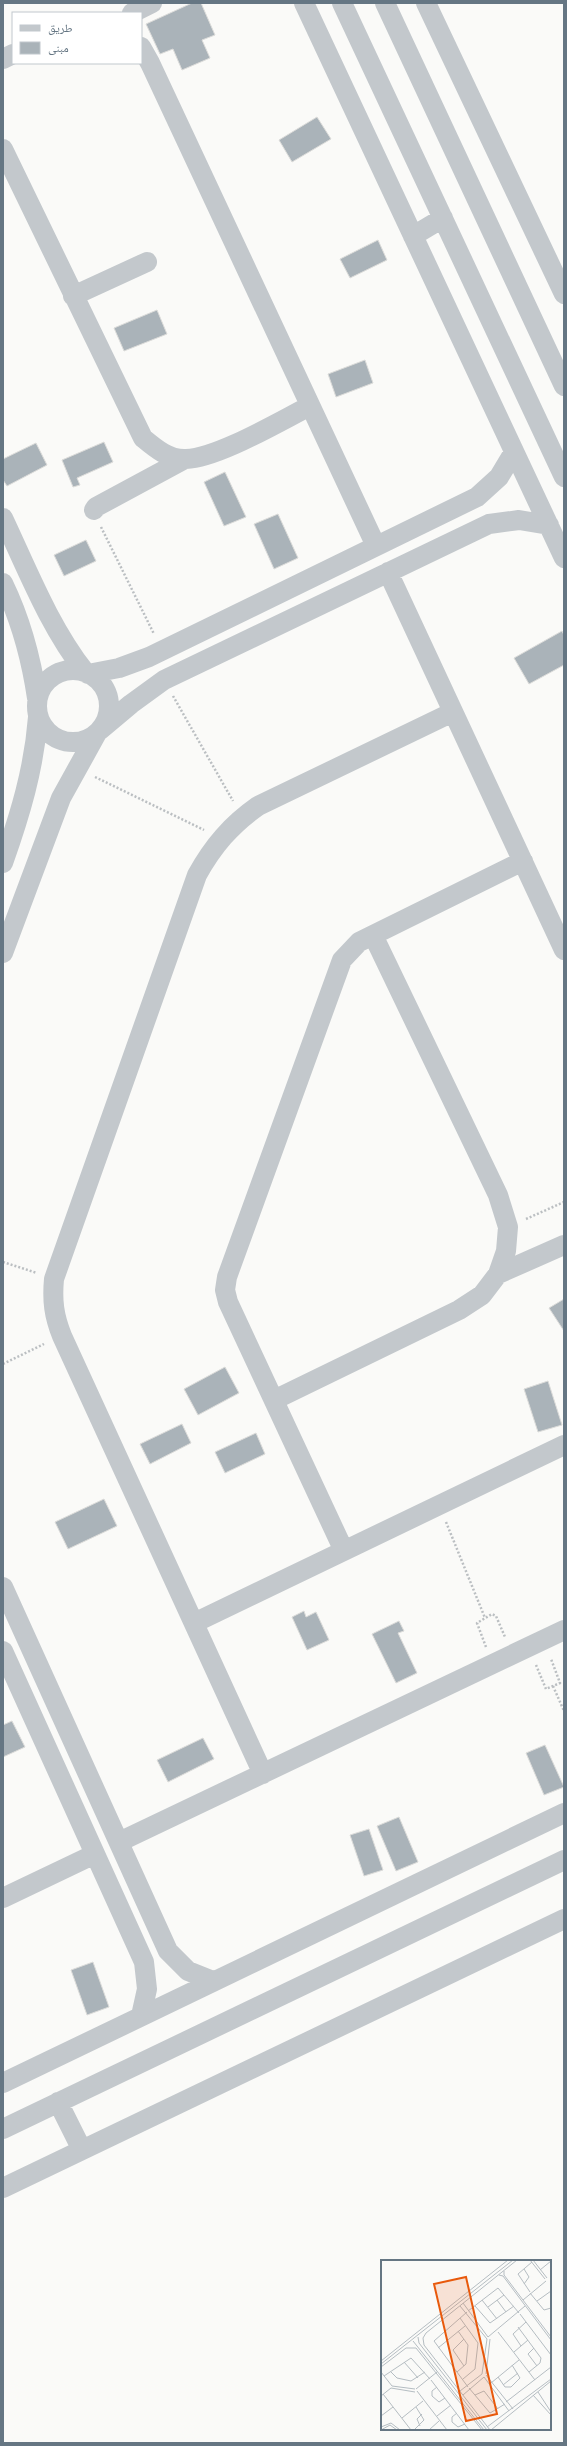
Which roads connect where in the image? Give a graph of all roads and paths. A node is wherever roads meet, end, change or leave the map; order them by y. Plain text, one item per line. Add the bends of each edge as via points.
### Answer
1 (152, 3) edge
2 (304, 3) edge
3 (342, 3) edge
4 (385, 3) edge
5 (426, 3) edge
6 (134, 12) edge
7 (142, 49) edge
8 (12, 54) edge
9 (3, 59) edge
10 (3, 149) edge
11 (443, 218) junction
12 (413, 236) junction
13 (147, 262) dead end
14 (564, 294) edge
15 (73, 296) junction
16 (564, 386) edge
17 (310, 406) junction
18 (514, 452) junction
19 (185, 460) junction
20 (564, 477) edge
21 (94, 510) joint
22 (3, 518) edge
23 (548, 525) junction
24 (376, 546) junction
25 (564, 558) edge
26 (388, 572) junction
27 (3, 583) edge
28 (162, 650) junction
29 (87, 673) junction
30 (164, 680) junction
31 (37, 708) junction
32 (453, 712) junction
33 (99, 732) junction
34 (76, 768) junction
35 (242, 817) junction
36 (220, 838) junction
37 (523, 861) junction
38 (3, 863) edge
39 (373, 935) junction
40 (564, 950) edge
41 (3, 953) edge
42 (564, 1202) edge
43 (508, 1227) junction
44 (564, 1245) edge
45 (3, 1262) edge
46 (498, 1274) junction
47 (54, 1279) junction
48 (62, 1336) junction
49 (3, 1364) edge
50 (274, 1400) junction
51 (564, 1445) edge
52 (439, 1505) junction
53 (344, 1551) junction
54 (3, 1587) edge
55 (485, 1618) junction
56 (194, 1623) junction
57 (564, 1630) edge
58 (528, 1647) junction
59 (3, 1651) edge
60 (493, 1664) junction
61 (553, 1686) junction
62 (564, 1711) edge
63 (263, 1774) junction
64 (564, 1813) edge
65 (119, 1842) junction
66 (95, 1854) junction
67 (564, 1860) edge
68 (3, 1898) edge
69 (564, 1919) edge
70 (213, 1981) junction
71 (141, 2016) junction
72 (3, 2083) edge
73 (58, 2102) junction
74 (3, 2128) edge
75 (82, 2150) junction
76 (3, 2188) edge

1 - 6 street
2 - 12 street
3 - 11 street
4 - 16 street
5 - 14 street
7 - 17 street
8 - 9 street
10 - 15 street
11 - 12 street
11 - 20 street
12 - 18 street
13 - 15 street
15 - 19 street via 143,438 162,453
17 - 19 street via 209,456
17 - 24 street
18 - 23 street
18 - 24 street via 499,477 477,497
19 - 21 street
21 - 28 path
22 - 29 street via 49,616 67,648
23 - 25 street
23 - 26 street via 519,520 489,524
24 - 28 street
26 - 30 street
26 - 32 street
27 - 31 street via 22,626
28 - 29 street via 134,663
29 - 31 street via 75,670 55,674 44,685
29 - 33 street via 98,680 108,699 109,710
30 - 33 street
30 - 35 path
31 - 33 street via 43,728 63,741 75,743 87,740
31 - 38 street via 33,764 26,796
32 - 35 street via 258,806
32 - 37 street
33 - 34 street
34 - 36 path
34 - 41 street via 48,829
35 - 36 street
36 - 47 street via 197,874
37 - 39 street
37 - 40 street
39 - 43 street via 498,1194
39 - 50 street via 350,950 337,971 226,1283 228,1302
42 - 43 path
43 - 46 street via 506,1251
44 - 46 street
45 - 47 path
46 - 50 street via 482,1295 459,1310
47 - 48 street via 53,1305
48 - 49 path
48 - 56 street
50 - 53 street
51 - 52 street
52 - 53 street
52 - 55 path
53 - 56 street
54 - 65 street
55 - 58 path via 492,1614 496,1616
55 - 60 path via 477,1623
56 - 63 street
57 - 58 street
58 - 60 street
58 - 61 path via 545,1689
58 - 61 path via 560,1682
59 - 66 street
60 - 63 street
61 - 62 path
63 - 65 street
64 - 70 street
65 - 70 street via 168,1951 188,1971
66 - 68 street
66 - 71 street via 144,1962 147,1990
67 - 73 street
69 - 75 street
70 - 71 street
71 - 72 street
73 - 74 street
73 - 75 street
75 - 76 street

